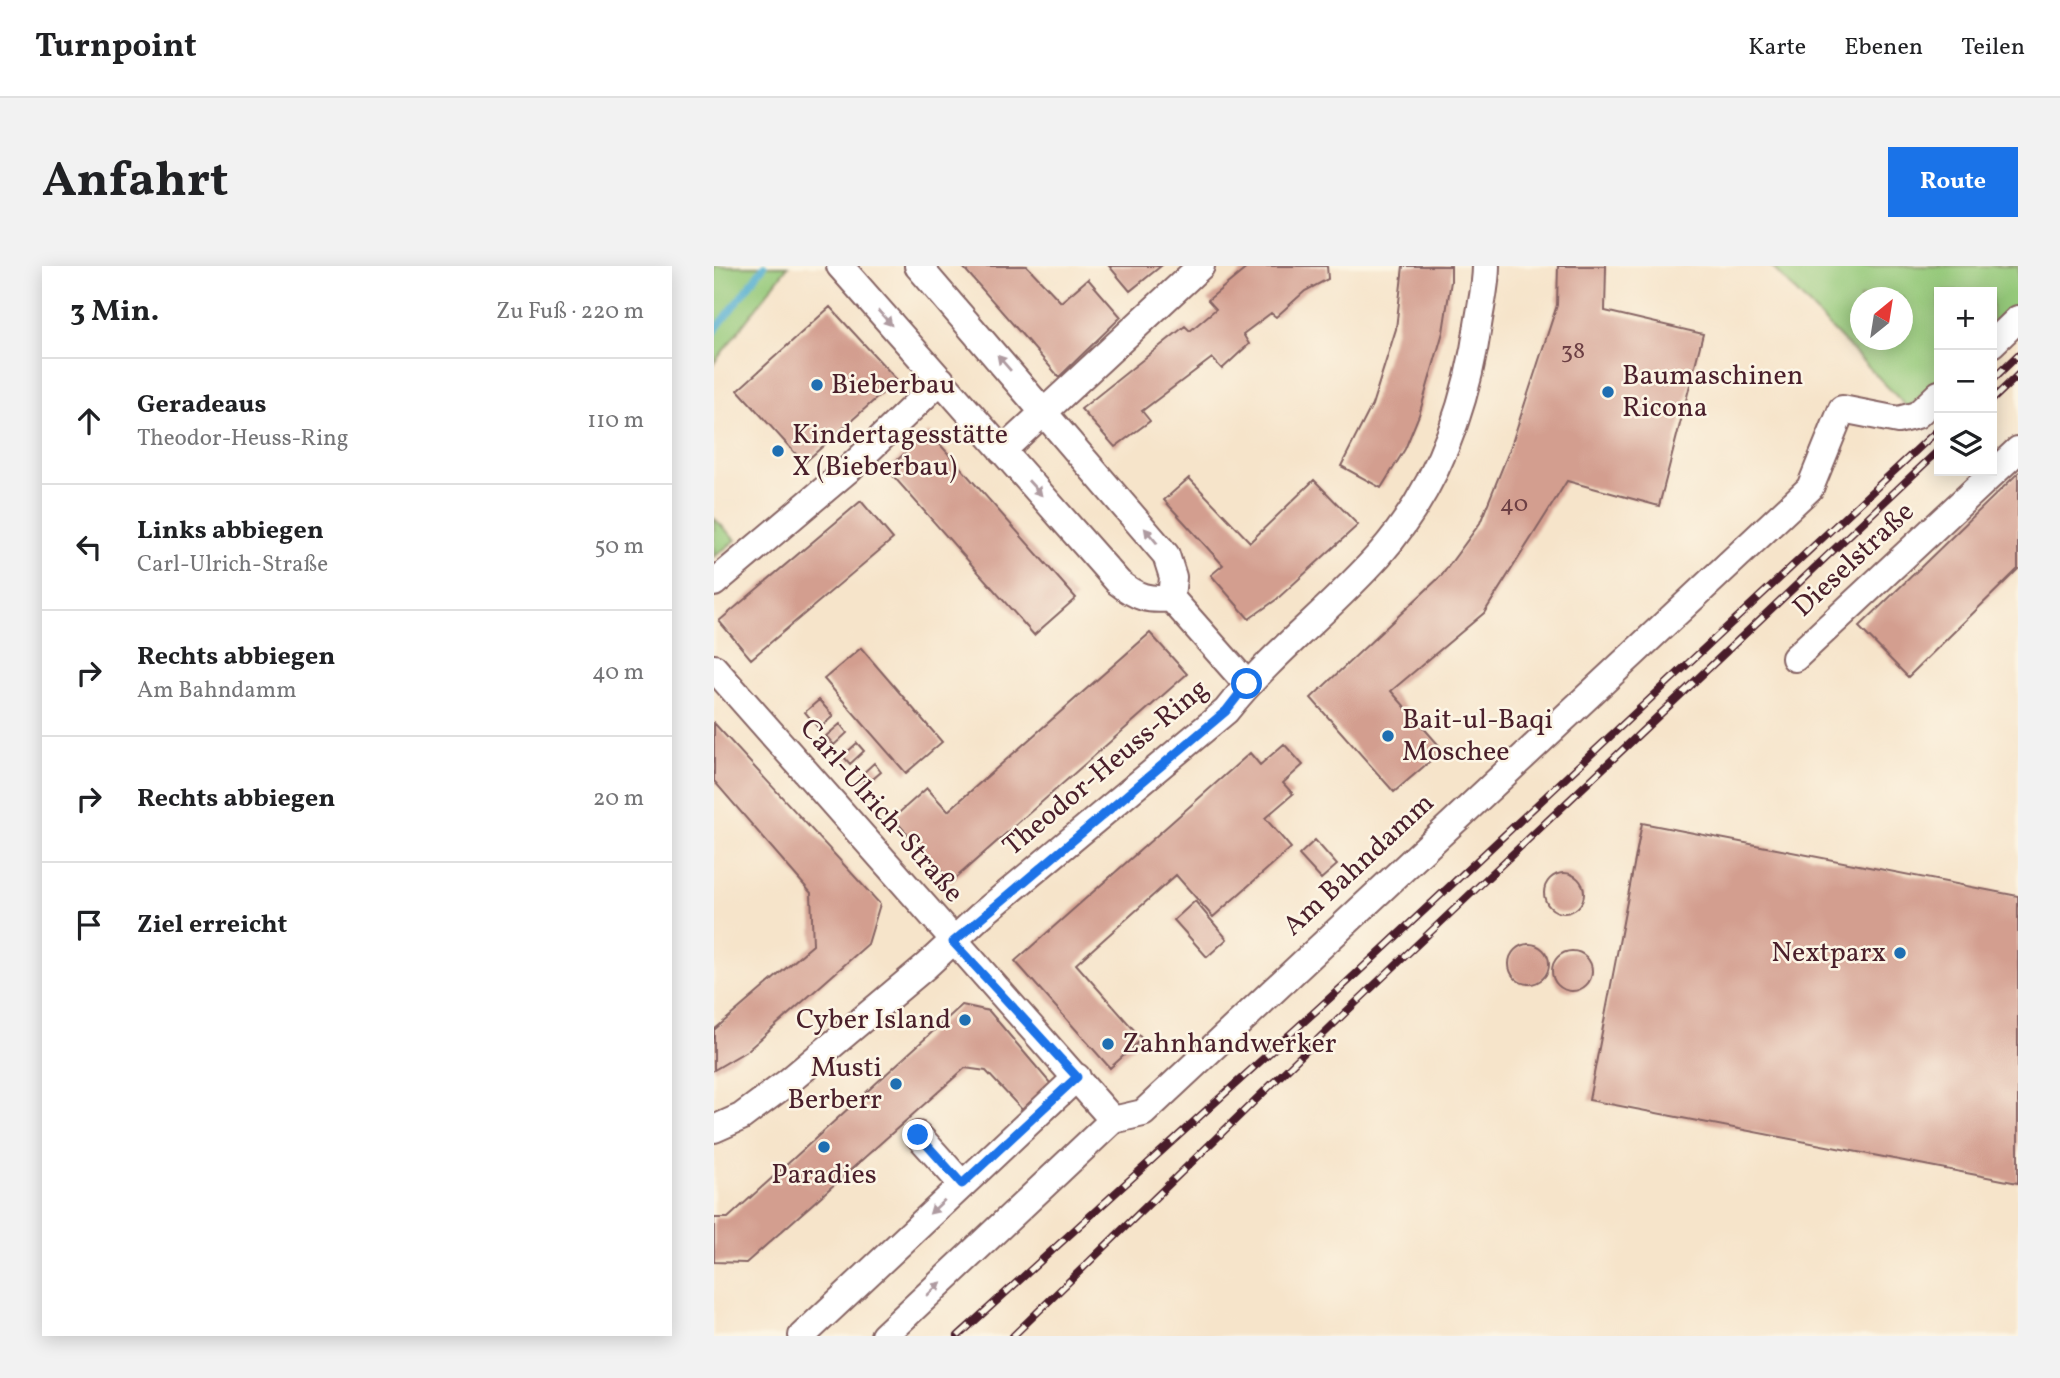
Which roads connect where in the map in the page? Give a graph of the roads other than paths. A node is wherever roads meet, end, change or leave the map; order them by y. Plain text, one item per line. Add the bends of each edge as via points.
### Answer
1 (840, 266) edge
2 (918, 266) edge
3 (1201, 266) edge
4 (1486, 266) edge
5 (2018, 319) edge
6 (1997, 339) edge
7 (941, 380) junction
8 (1934, 399) edge
9 (1046, 411) junction
10 (2018, 450) edge
11 (1002, 451) junction
12 (714, 583) edge
13 (1171, 598) junction
14 (1795, 658) dead end
15 (714, 668) edge
16 (1247, 684) junction
17 (953, 942) junction
18 (1077, 1077) junction
19 (1113, 1120) junction
20 (714, 1129) edge
21 (918, 1135) dead end
22 (962, 1184) junction
23 (802, 1336) edge
24 (884, 1336) edge

1 -> 7 street
9 -> 2 street
3 - 9 street
4 - 16 street, Theodor-Heuss-Ring via 1465,391 1442,458 1422,496 1379,555
5 - 6 street
7 - 11 street
7 - 12 street via 849,469
8 - 19 street, Am Bahndamm via 1917,415 1898,419 1842,409 1810,488 1143,1113
9 - 11 street
13 -> 9 street via 1166,555
10 - 14 street, Dieselstraße
11 -> 13 street via 1119,583 1137,597
13 - 16 street
15 - 17 street, Carl-Ulrich-Straße
16 - 17 street, Theodor-Heuss-Ring via 1226,711
17 - 18 street, Carl-Ulrich-Straße
17 - 20 street, Theodor-Heuss-Ring via 788,1082 741,1117
18 - 19 street, Carl-Ulrich-Straße
18 - 22 street
24 -> 19 street, Am Bahndamm
21 - 22 street
22 -> 23 street

